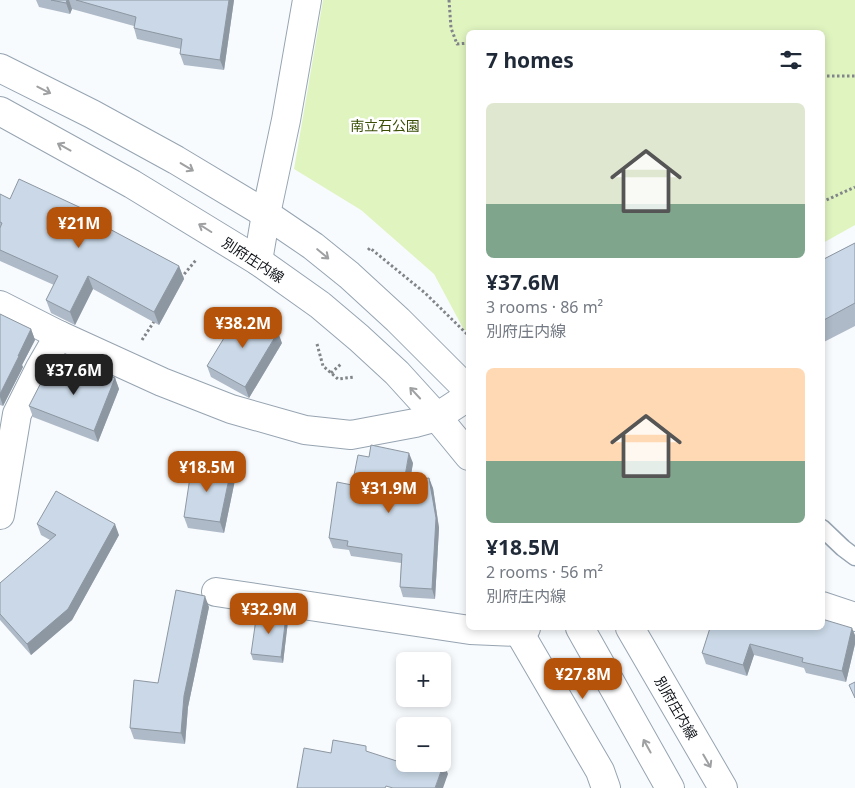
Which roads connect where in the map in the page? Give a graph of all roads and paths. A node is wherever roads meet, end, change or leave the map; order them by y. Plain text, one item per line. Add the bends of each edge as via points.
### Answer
1 (307, 0) edge
2 (448, 0) edge
3 (466, 43) edge
4 (0, 68) edge
5 (825, 76) edge
6 (855, 76) edge
7 (0, 111) edge
8 (855, 187) edge
9 (825, 201) edge
10 (266, 214) junction
11 (370, 248) dead end
12 (198, 258) dead end
13 (258, 261) junction
14 (180, 280) dead end
15 (0, 305) edge
16 (155, 319) edge
17 (466, 333) edge
18 (59, 335) junction
19 (341, 364) dead end
20 (125, 365) junction
21 (323, 366) dead end
22 (331, 373) junction
23 (338, 379) dead end
24 (466, 388) edge
25 (466, 398) edge
26 (437, 417) junction
27 (466, 452) edge
28 (0, 515) edge
29 (825, 531) edge
30 (855, 557) edge
31 (216, 592) dead end
32 (825, 607) edge
33 (855, 617) edge
34 (466, 629) edge
35 (470, 630) edge
36 (523, 630) edge
37 (581, 630) edge
38 (631, 630) edge
39 (606, 788) edge
40 (670, 788) edge
41 (723, 788) edge

1 - 10 main road
2 - 3 path via 451,28 458,44
4 -> 10 main road via 100,118
5 - 6 path
13 -> 7 main road, 別府庄内線 via 132,184
8 - 9 path
10 - 13 main road
10 -> 24 main road via 349,275
11 - 17 path via 425,293
12 - 14 path
26 -> 13 main road, 別府庄内線 via 360,338
15 - 18 main road
16 - 20 path
18 - 20 main road
18 - 28 main road via 17,414
19 - 22 path
20 - 26 main road via 231,409 305,430 352,435
21 - 22 path
22 - 23 path
25 - 26 main road
26 - 27 main road, 別府庄内線
29 - 30 lane
31 - 34 main road
32 - 33 main road
35 - 36 main road
36 - 39 main road via 600,771
40 -> 37 main road
38 -> 41 main road, 別府庄内線

